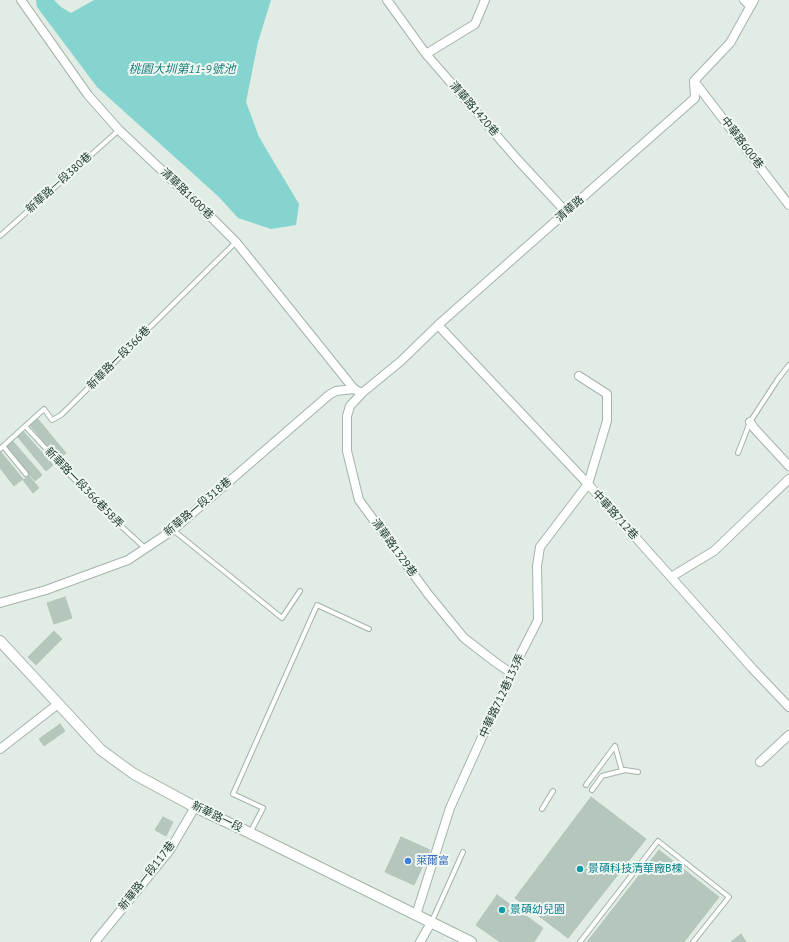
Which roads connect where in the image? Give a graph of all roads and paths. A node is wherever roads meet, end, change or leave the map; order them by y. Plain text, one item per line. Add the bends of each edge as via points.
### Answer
1 (21, 0) edge
2 (387, 0) edge
3 (485, 0) edge
4 (744, 0) edge
5 (752, 3) edge
6 (426, 54) junction
7 (694, 81) junction
8 (119, 130) junction
9 (789, 205) edge
10 (566, 212) junction
11 (0, 236) edge
12 (236, 242) junction
13 (438, 325) junction
14 (789, 365) edge
15 (579, 376) dead end
16 (354, 389) junction
17 (362, 392) junction
18 (750, 422) junction
19 (25, 426) junction
20 (1, 448) edge
21 (738, 453) dead end
22 (789, 466) edge
23 (26, 474) dead end
24 (789, 479) edge
25 (588, 484) junction
26 (173, 530) junction
27 (145, 548) junction
28 (671, 577) junction
29 (300, 591) dead end
30 (0, 603) edge
31 (369, 629) dead end
32 (0, 642) edge
33 (511, 673) junction
34 (58, 704) junction
35 (789, 707) edge
36 (789, 735) edge
37 (0, 749) edge
38 (760, 762) dead end
39 (622, 771) junction
40 (638, 772) dead end
41 (586, 785) dead end
42 (553, 790) dead end
43 (592, 790) dead end
44 (195, 807) junction
45 (542, 808) dead end
46 (250, 833) junction
47 (463, 852) dead end
48 (416, 916) junction
49 (431, 923) junction
50 (95, 942) edge
51 (420, 942) edge
52 (471, 942) edge
53 (580, 942) edge
54 (693, 942) edge

1 - 8 street, 清華路1600巷 via 88,95
2 - 6 street, 清華路1420巷
3 - 6 street via 475,24
4 - 5 street
5 - 7 street via 730,43
6 - 10 street, 清華路1420巷
7 - 9 street, 中華路600巷
7 - 10 street, 清華路 via 695,98
8 - 11 lane, 新華路一段380巷
8 - 12 street, 清華路1600巷
10 - 13 street, 清華路
12 - 16 street, 清華路1600巷
12 - 19 lane, 新華路一段366巷 via 61,415 52,420 44,409
13 - 17 street, 清華路 via 401,361
13 - 25 street, 中華路712巷
14 - 18 lane
15 - 25 street via 607,394 607,421
16 - 17 street
16 - 26 street, 新華路一段318巷 via 336,391 329,395
17 - 33 street, 清華路1329巷 via 350,406 347,416 347,451 359,500 428,594 464,638
18 - 21 lane
18 - 22 street
19 - 20 lane, 新華路一段366巷
19 - 27 lane, 新華路一段366巷58弄 via 98,505
20 - 23 lane
24 - 28 street via 714,551
25 - 28 street, 中華路712巷
25 - 33 street, 中華路712巷133弄 via 540,547 537,566 538,620
26 - 27 street, 新華路一段318巷
26 - 29 lane via 282,618
27 - 30 street, 新華路一段318巷 via 128,560 46,590
28 - 35 street, 中華路712巷
31 - 46 lane via 317,605 233,794 263,808
32 - 34 street, 新華路一段
33 - 48 street, 中華路712巷133弄 via 450,808
34 - 37 street
34 - 44 street, 新華路一段 via 101,750 134,774
36 - 38 street
39 - 40 lane
39 - 41 lane via 615,746
39 - 43 lane via 602,776
42 - 45 lane
44 - 46 street, 新華路一段
44 - 50 street, 新華路一段117巷 via 170,850
46 - 48 street, 新華路一段
47 - 49 lane
48 - 49 street, 新華路一段
49 - 51 street
49 - 52 street, 新華路一段
53 - 54 lane via 658,841 729,897

